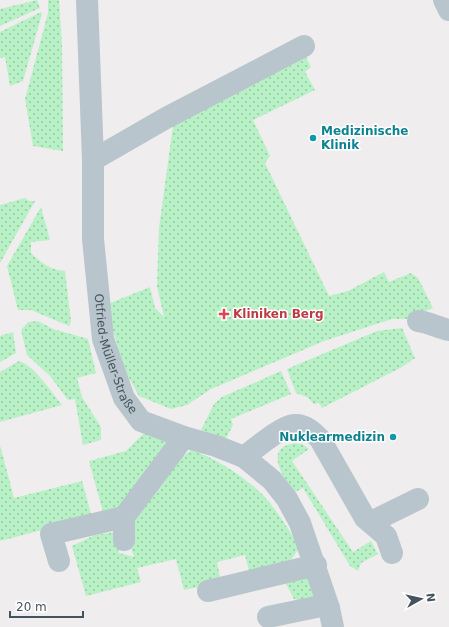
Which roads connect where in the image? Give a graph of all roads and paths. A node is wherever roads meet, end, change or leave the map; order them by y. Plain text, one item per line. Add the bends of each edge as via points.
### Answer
1 (87, 0) edge
2 (444, 0) edge
3 (449, 10) edge
4 (304, 46) dead end
5 (93, 160) junction
6 (418, 321) dead end
7 (449, 330) edge
8 (184, 437) junction
9 (244, 457) junction
10 (418, 499) dead end
11 (124, 517) junction
12 (372, 522) junction
13 (124, 540) dead end
14 (392, 553) dead end
15 (59, 561) dead end
16 (316, 565) junction
17 (208, 591) dead end
18 (268, 617) dead end
19 (331, 617) edge

1 - 5 street, Otfried-Müller-Straße
2 - 3 street
4 - 5 street via 166,118
5 - 8 street, Otfried-Müller-Straße via 93,239 103,339 124,398 141,421
6 - 7 street
8 - 9 street, Otfried-Müller-Straße
8 - 11 street
9 - 12 street via 277,433 294,425 310,429 320,439 366,518
9 - 16 street, Otfried-Müller-Straße via 272,480 287,499 300,523
10 - 12 street
11 - 13 street
11 - 15 street via 51,534
12 - 14 street via 386,536
16 - 17 street
16 - 19 street, Otfried-Müller-Straße
18 - 19 street via 321,606

